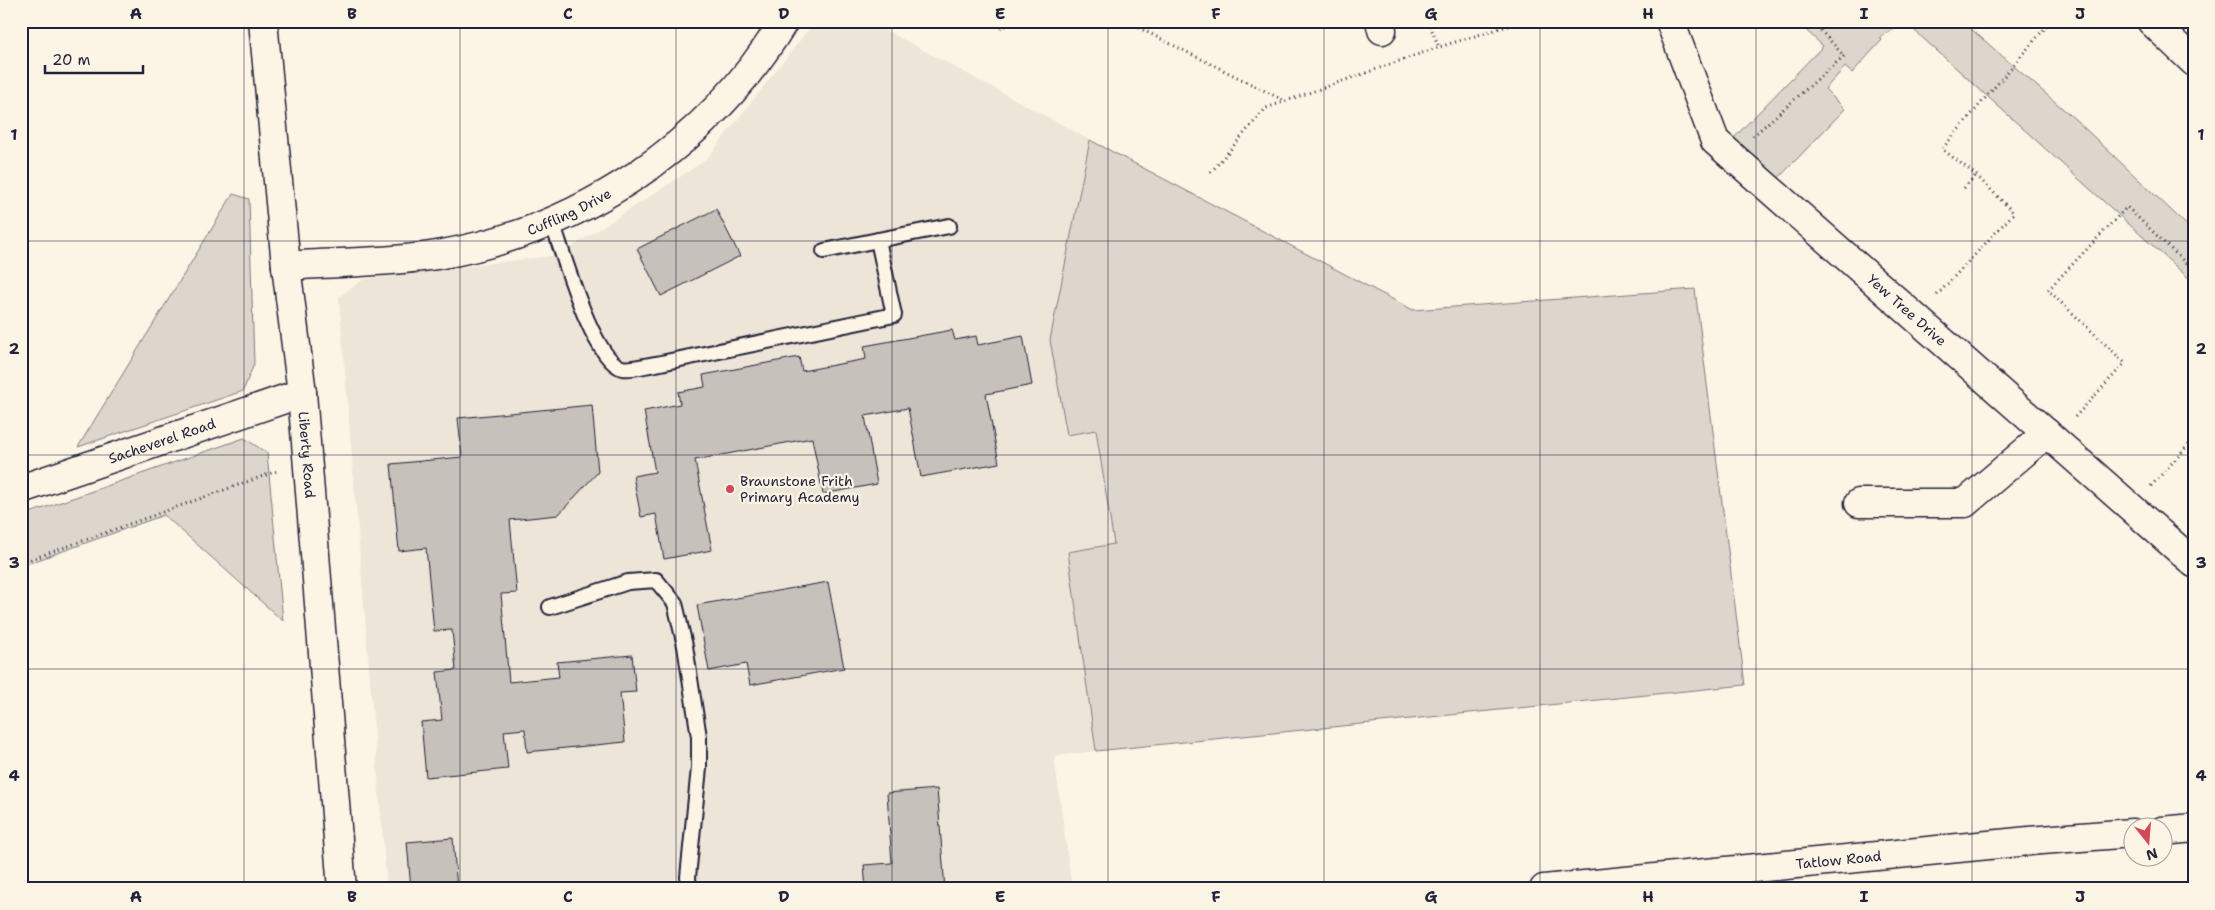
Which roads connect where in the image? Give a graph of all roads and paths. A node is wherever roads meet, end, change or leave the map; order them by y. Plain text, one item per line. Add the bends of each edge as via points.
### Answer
1 (263, 21) edge
2 (784, 21) edge
3 (987, 21) edge
4 (1020, 21) edge
5 (1125, 21) edge
6 (1428, 21) edge
7 (1506, 21) edge
8 (1524, 21) edge
9 (1670, 21) edge
10 (1812, 21) edge
11 (2051, 21) edge
12 (2151, 21) edge
13 (1130, 22) edge
14 (1508, 26) junction
15 (1438, 47) junction
16 (2194, 62) edge
17 (1285, 101) junction
18 (1732, 154) junction
19 (1211, 172) dead end
20 (1976, 175) junction
21 (1964, 188) dead end
22 (552, 222) junction
23 (949, 226) dead end
24 (878, 240) junction
25 (824, 251) dead end
26 (286, 266) junction
27 (2194, 271) edge
28 (1916, 318) junction
29 (302, 393) junction
30 (2050, 436) junction
31 (2194, 439) edge
32 (308, 460) junction
33 (21, 489) edge
34 (1859, 503) dead end
35 (2132, 507) junction
36 (21, 563) edge
37 (2194, 563) edge
38 (550, 607) dead end
39 (2194, 828) edge
40 (2172, 830) edge
41 (2122, 834) edge
42 (1555, 888) edge
43 (342, 889) edge
44 (689, 889) edge

1 - 26 street, Liberty Road
2 - 22 street, Cuffling Drive via 743,82 703,124 659,160 616,188
3 - 4 path via 1000,28
5 - 13 path
6 - 15 path
7 - 14 path
8 - 14 path
9 - 18 street, Yew Tree Drive via 1716,140
10 - 18 path via 1844,56
11 - 20 path via 1942,149
12 - 16 street
13 - 17 path
14 - 15 path
15 - 17 path
17 - 19 path via 1266,108
18 - 28 street, Yew Tree Drive
20 - 21 path
20 - 28 path via 2014,213
22 - 24 lane via 592,334 608,359 623,368 894,315
22 - 26 street, Cuffling Drive via 484,245 436,255
23 - 24 lane
24 - 25 lane
26 - 29 street, Liberty Road
27 - 30 path via 2127,206 2048,290 2125,363
28 - 30 street, Yew Tree Drive
29 - 32 street, Liberty Road
29 - 33 street, Sacheverel Road
30 - 34 street via 1965,503
30 - 35 street, Yew Tree Drive
31 - 35 path
32 - 36 path
32 - 43 street, Liberty Road
35 - 37 street, Yew Tree Drive
38 - 44 lane via 628,582 656,580 675,603 686,646 699,737
39 - 40 street
41 - 42 street, Tatlow Road

